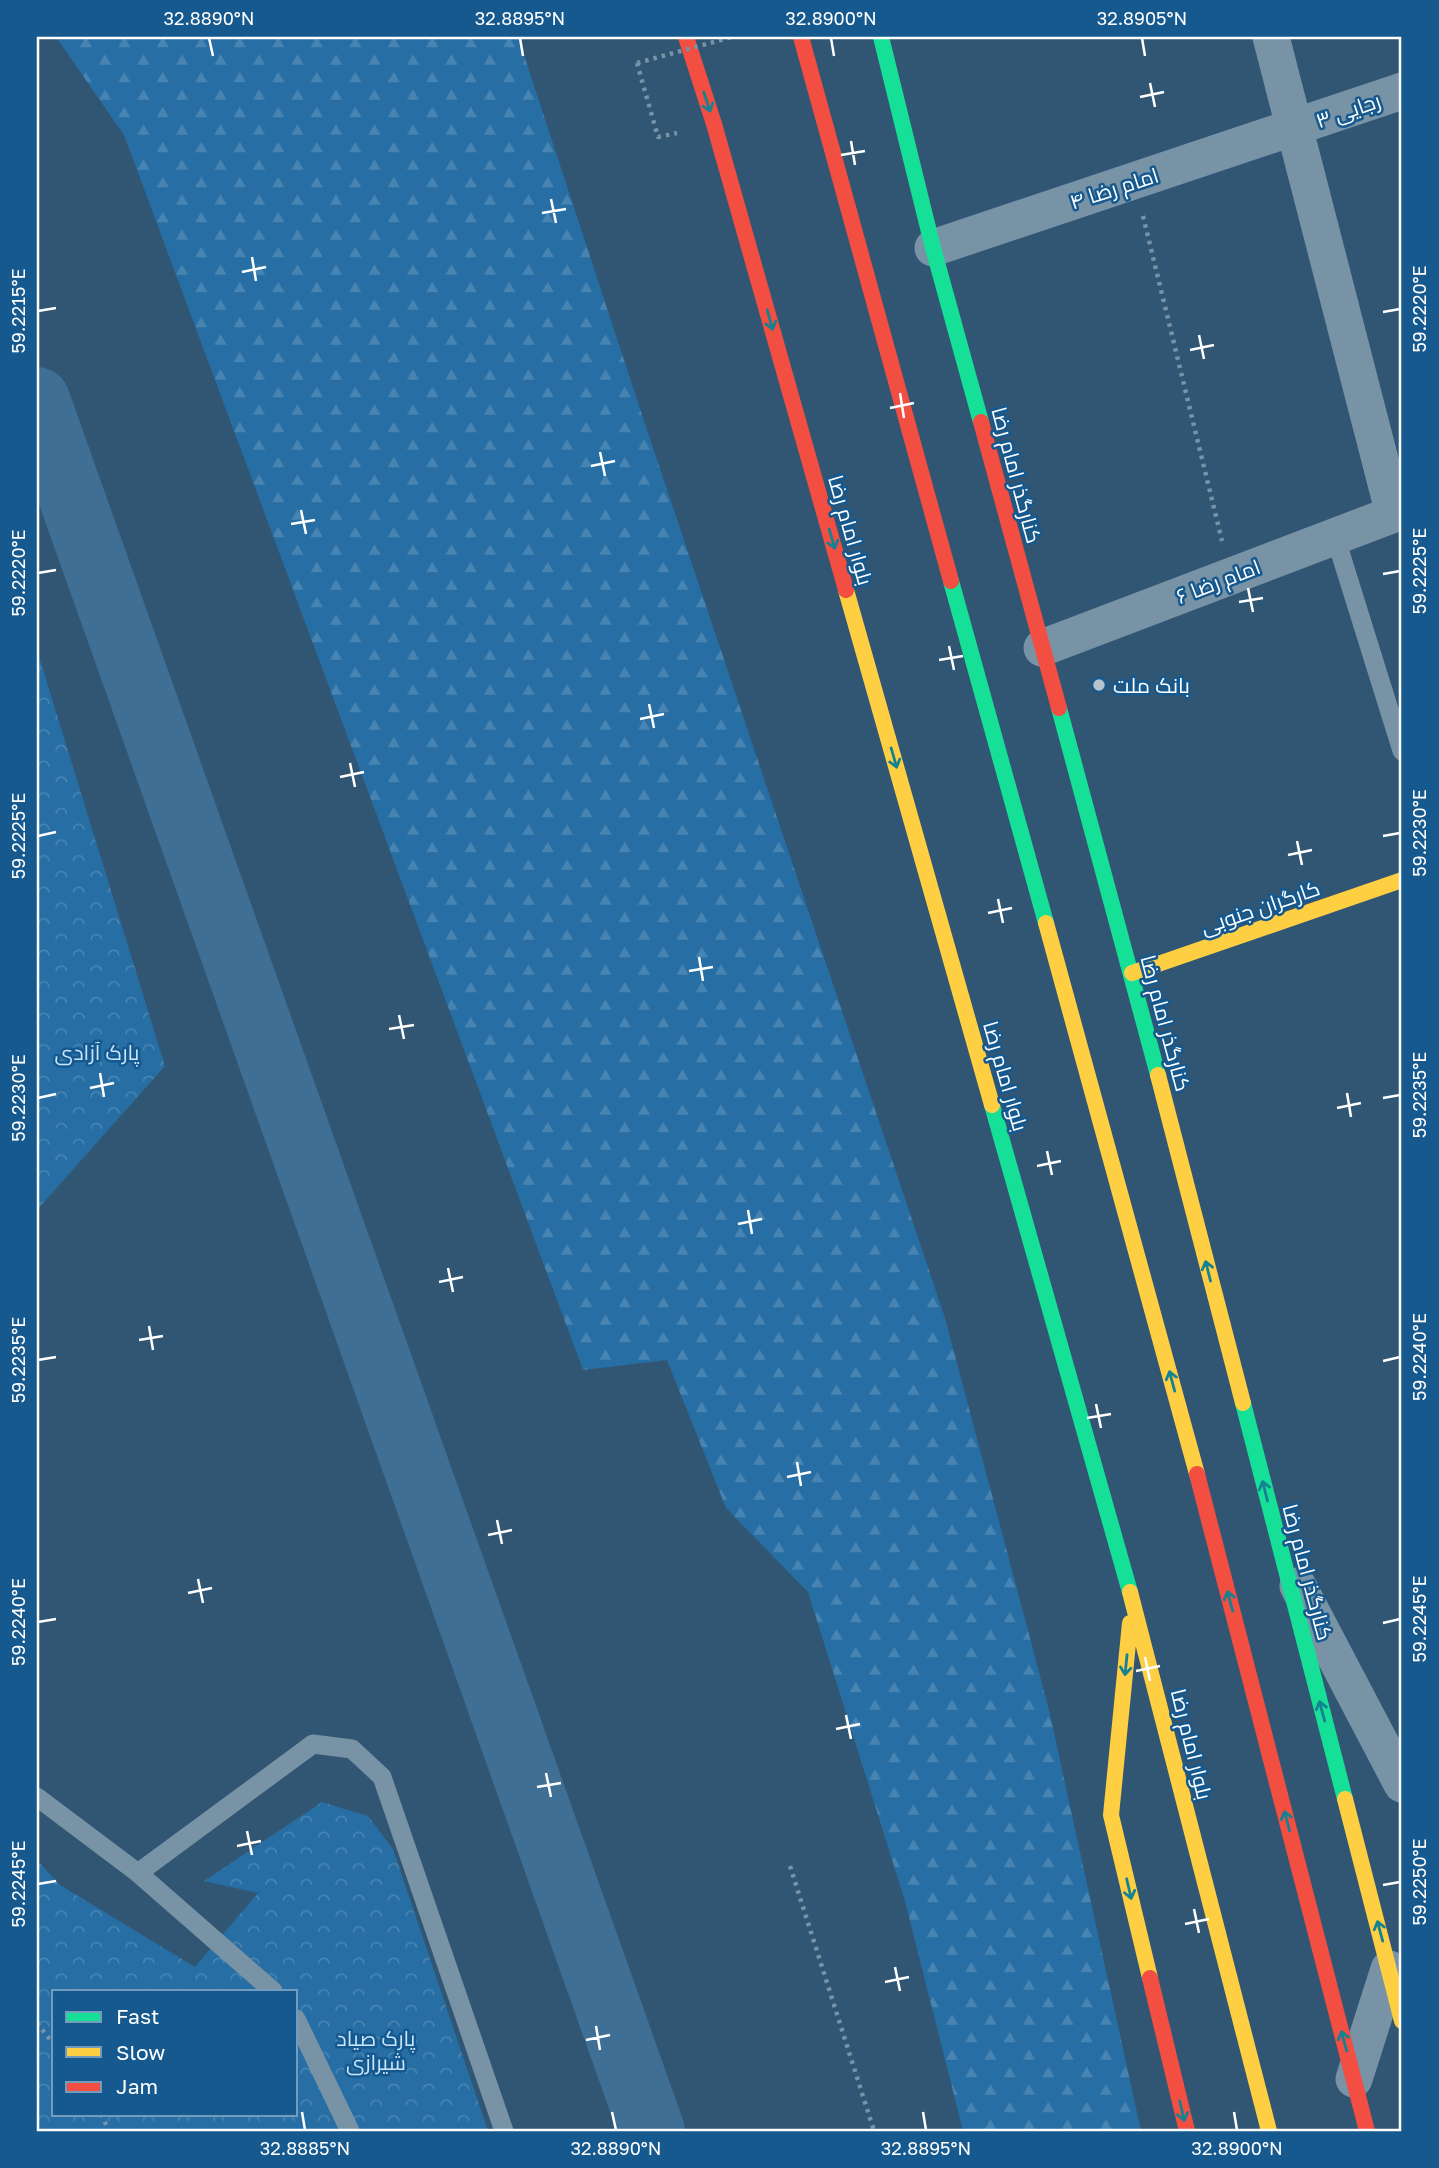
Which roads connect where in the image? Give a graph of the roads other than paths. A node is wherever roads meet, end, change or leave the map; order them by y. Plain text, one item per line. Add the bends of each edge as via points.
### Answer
1 (686, 37) edge
2 (801, 37) edge
3 (881, 37) edge
4 (1270, 37) edge
5 (1402, 91) edge
6 (1295, 129) junction
7 (933, 248) junction
8 (1398, 512) edge
9 (1335, 536) junction
10 (1042, 648) junction
11 (1402, 751) edge
12 (1402, 880) edge
13 (1132, 973) junction
14 (1281, 1554) junction
15 (1132, 1597) junction
16 (1401, 1781) edge
17 (37, 1797) edge
18 (138, 1873) junction
19 (1390, 1969) junction
20 (272, 1990) edge
21 (1402, 2021) edge
22 (298, 2023) edge
23 (1354, 2079) junction
24 (349, 2131) edge
25 (504, 2131) edge
26 (1187, 2131) edge
27 (1269, 2131) edge
28 (1367, 2131) edge

1 -> 15 main road, بلوار امام رضا
23 -> 2 main road via 1179,1405
3 - 7 main road, کنارگذر امام رضا
4 - 6 street
5 - 6 street, رجایی ۳
6 - 7 street, امام رضا ۴
6 - 8 street
7 - 10 main road, کنارگذر امام رضا
8 - 9 street, امام رضا ۶
9 - 10 street, امام رضا ۶
9 - 11 lane
10 - 13 main road, کنارگذر امام رضا
12 - 13 main road, کارگران جنوبی
14 -> 13 main road, کنارگذر امام رضا
14 - 16 street
19 -> 14 main road, کنارگذر امام رضا
15 -> 26 main road via 1111,1815
15 - 27 main road, بلوار امام رضا
17 - 18 lane
18 - 20 lane
18 - 25 lane via 313,1744 352,1749 382,1777
19 - 21 main road, کنارگذر امام رضا
19 - 23 street
22 - 24 lane
23 - 28 main road

